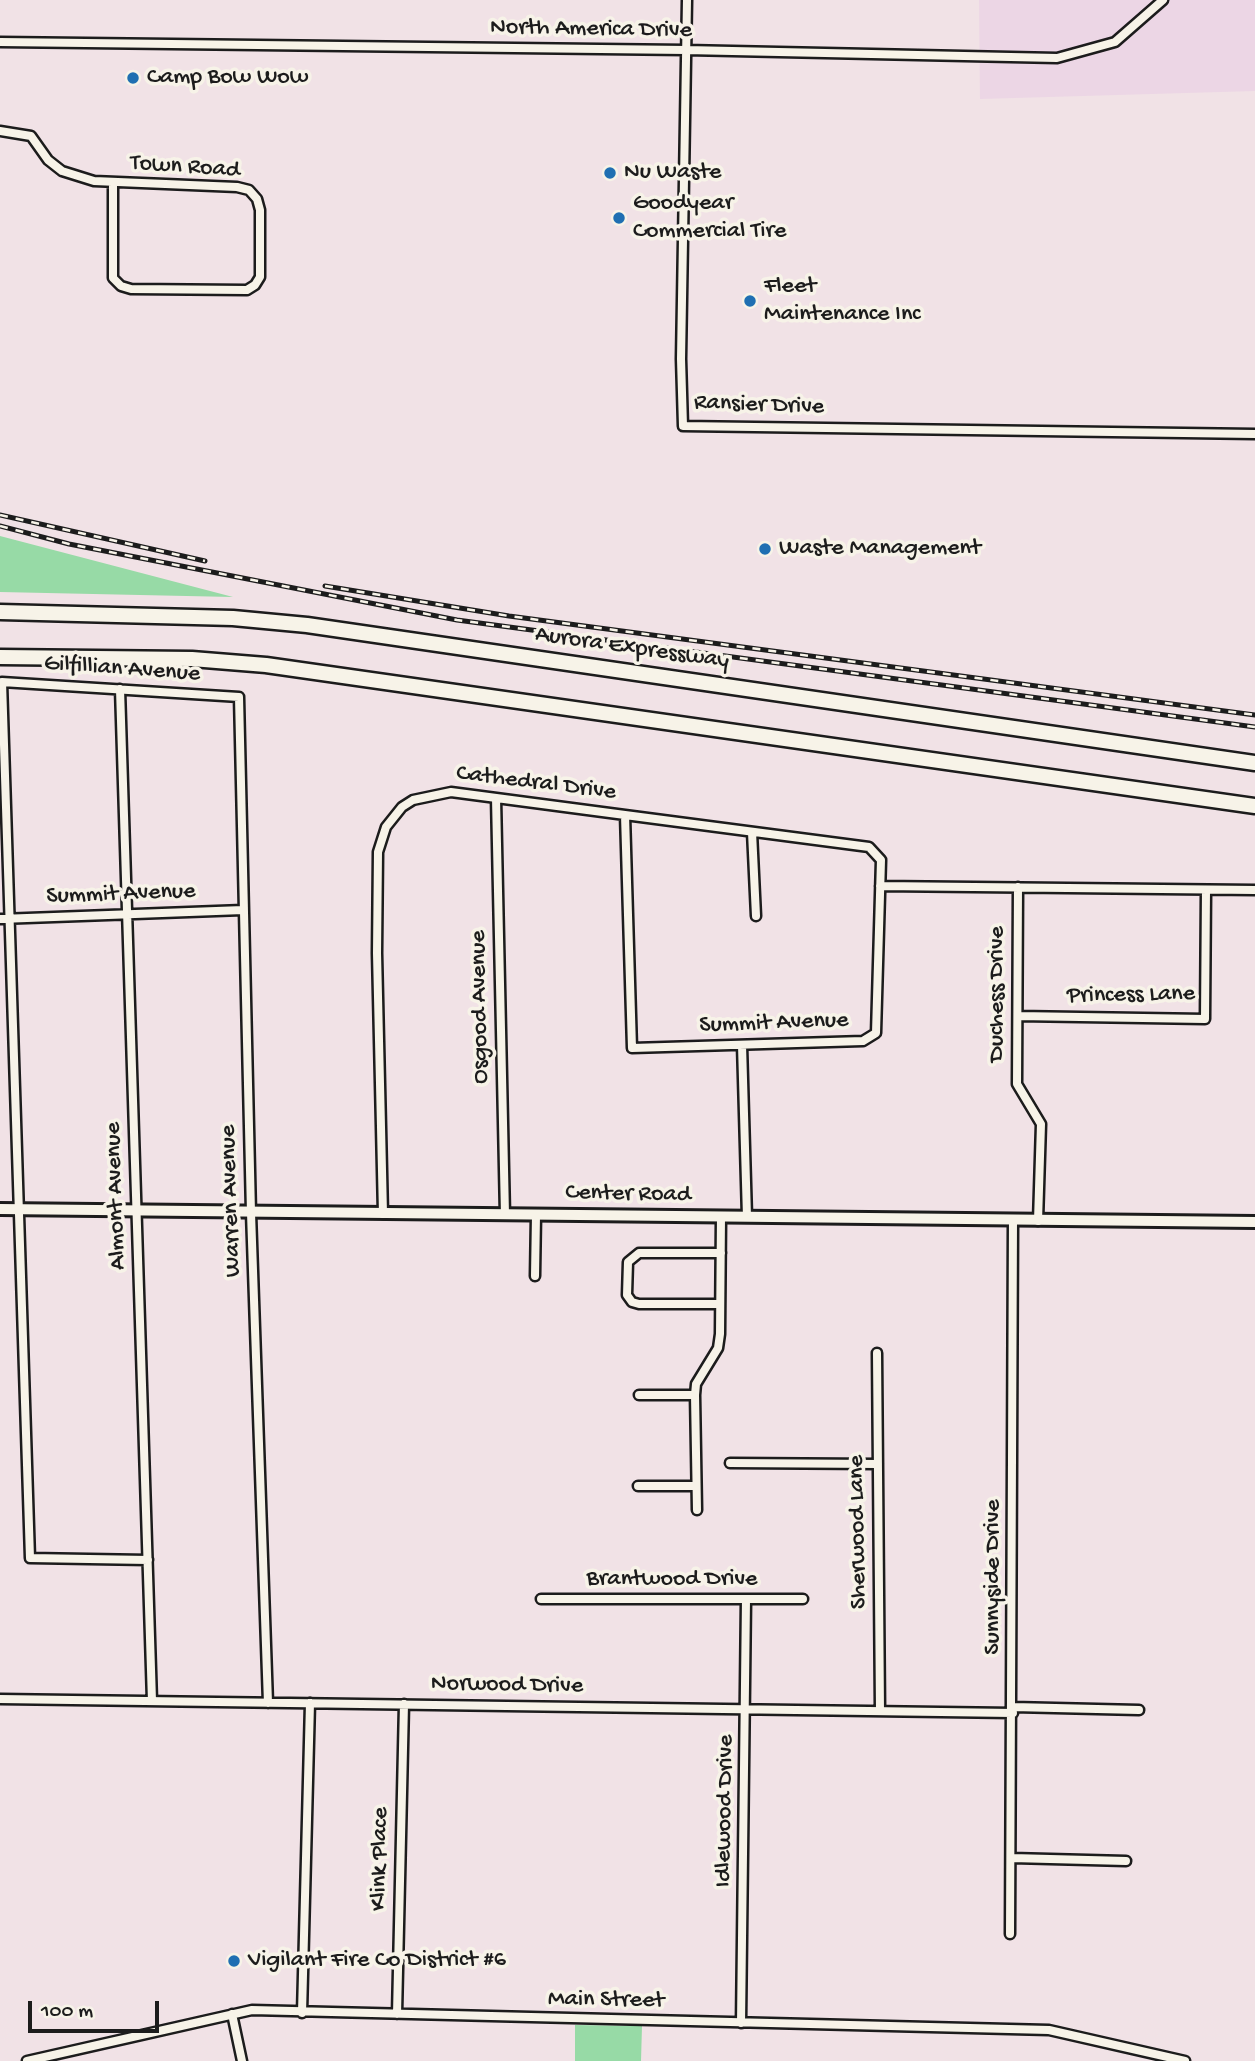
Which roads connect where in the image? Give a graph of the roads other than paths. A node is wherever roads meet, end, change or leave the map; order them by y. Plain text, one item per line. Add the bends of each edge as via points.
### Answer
1 (687, 0) edge
2 (1163, 0) edge
3 (0, 42) edge
4 (686, 50) junction
5 (0, 131) edge
6 (113, 183) junction
7 (1255, 434) edge
8 (0, 612) edge
9 (0, 657) edge
10 (120, 689) junction
11 (239, 697) joint
12 (1255, 763) edge
13 (496, 798) junction
14 (1255, 806) edge
15 (625, 815) junction
16 (752, 832) junction
17 (880, 886) junction
18 (1018, 887) junction
19 (1206, 890) junction
20 (1255, 890) edge
21 (243, 910) junction
22 (126, 914) junction
23 (756, 916) dead end
24 (0, 919) edge
25 (11, 919) junction
26 (1018, 1016) junction
27 (741, 1045) junction
28 (0, 1209) edge
29 (19, 1209) junction
30 (137, 1211) junction
31 (251, 1213) junction
32 (383, 1214) junction
33 (505, 1215) junction
34 (536, 1215) junction
35 (721, 1217) junction
36 (747, 1217) junction
37 (1013, 1220) junction
38 (1038, 1221) junction
39 (1255, 1222) edge
40 (721, 1253) junction
41 (536, 1276) dead end
42 (720, 1304) junction
43 (877, 1353) dead end
44 (639, 1395) dead end
45 (695, 1395) junction
46 (730, 1463) dead end
47 (878, 1464) junction
48 (638, 1486) dead end
49 (696, 1486) junction
50 (697, 1510) dead end
51 (148, 1560) junction
52 (541, 1599) dead end
53 (803, 1599) dead end
54 (746, 1600) junction
55 (0, 1699) edge
56 (152, 1701) junction
57 (268, 1703) junction
58 (310, 1703) junction
59 (404, 1704) junction
60 (746, 1708) junction
61 (1013, 1710) junction
62 (1139, 1710) dead end
63 (880, 1711) junction
64 (1012, 1858) junction
65 (1126, 1861) dead end
66 (1010, 1934) dead end
67 (302, 2012) junction
68 (232, 2014) junction
69 (397, 2014) junction
70 (741, 2023) junction
71 (27, 2061) edge
72 (242, 2061) edge
73 (1185, 2061) edge

1 - 4 street, Ransier Drive
2 - 4 street, North America Drive via 1115,42 1057,58
3 - 4 street, North America Drive
4 - 7 street, Ransier Drive via 683,426
5 - 6 street, Town Road via 31,136 61,171
6 - 6 street, Town Road via 250,190 260,210 260,276 255,285 247,290 121,286 113,278
8 - 12 highway, Aurora Expressway via 233,618 307,625
9 - 14 highway via 192,659 266,665
10 - 11 street, Gilfillian Avenue
10 - 22 street, Almont Avenue
10 - 25 street, Gilfillian Avenue via 2,682
11 - 21 street, Warren Avenue
13 - 15 street, Cathedral Drive
13 - 32 street, Cathedral Drive via 428,794 402,807 381,838 377,953
13 - 33 street, Osgood Avenue
15 - 16 street, Cathedral Drive
15 - 27 street, Summit Avenue via 632,1048
16 - 17 street, Cathedral Drive via 869,847 881,860
16 - 23 street
17 - 18 street
17 - 27 street, Summit Avenue via 876,1033 863,1041
18 - 19 street
18 - 26 street, Duchess Drive
19 - 20 street
19 - 26 street, Princess Lane via 1205,1019
21 - 22 street, Summit Avenue
21 - 31 street, Warren Avenue
22 - 25 street, Summit Avenue
22 - 30 street, Almont Avenue
24 - 25 street, Summit Avenue
25 - 29 street
26 - 38 street, Duchess Drive via 1017,1084 1041,1124
27 - 36 street
28 - 29 main road, Center Road
29 - 30 main road, Center Road
29 - 51 street via 30,1558
30 - 31 main road, Center Road
30 - 51 street, Almont Avenue
31 - 32 main road, Center Road
31 - 57 street, Warren Avenue
32 - 33 main road, Center Road
33 - 34 main road, Center Road
34 - 35 main road, Center Road
34 - 41 street
35 - 36 main road, Center Road
35 - 40 street
36 - 37 main road, Center Road
37 - 38 main road, Center Road
37 - 61 street, Sunnyside Drive
38 - 39 main road, Center Road
40 - 42 street
40 - 42 street via 639,1253 628,1262 627,1295 639,1304
42 - 45 street via 718,1348 696,1384
43 - 47 street, Sherwood Lane
44 - 45 street
45 - 49 street
46 - 47 street
47 - 63 street, Sherwood Lane
48 - 49 street
49 - 50 street
51 - 56 street, Almont Avenue
52 - 54 street, Brantwood Drive
53 - 54 street, Brantwood Drive
54 - 60 street, Idlewood Drive
55 - 56 street, Norwood Drive
56 - 57 street, Norwood Drive
57 - 58 street, Norwood Drive
58 - 59 street, Norwood Drive
58 - 67 street
59 - 60 street, Norwood Drive
59 - 69 street, Klink Place
60 - 63 street, Norwood Drive
60 - 70 street, Idlewood Drive
61 - 62 street, Norwood Drive
61 - 63 street, Norwood Drive
61 - 64 street, Sunnyside Drive
64 - 65 street
64 - 66 street, Sunnyside Drive
67 - 68 street, Main Street
67 - 69 street, Main Street
68 - 71 street, Main Street
68 - 72 street
69 - 70 street, Main Street
70 - 73 street, Main Street via 1049,2030

